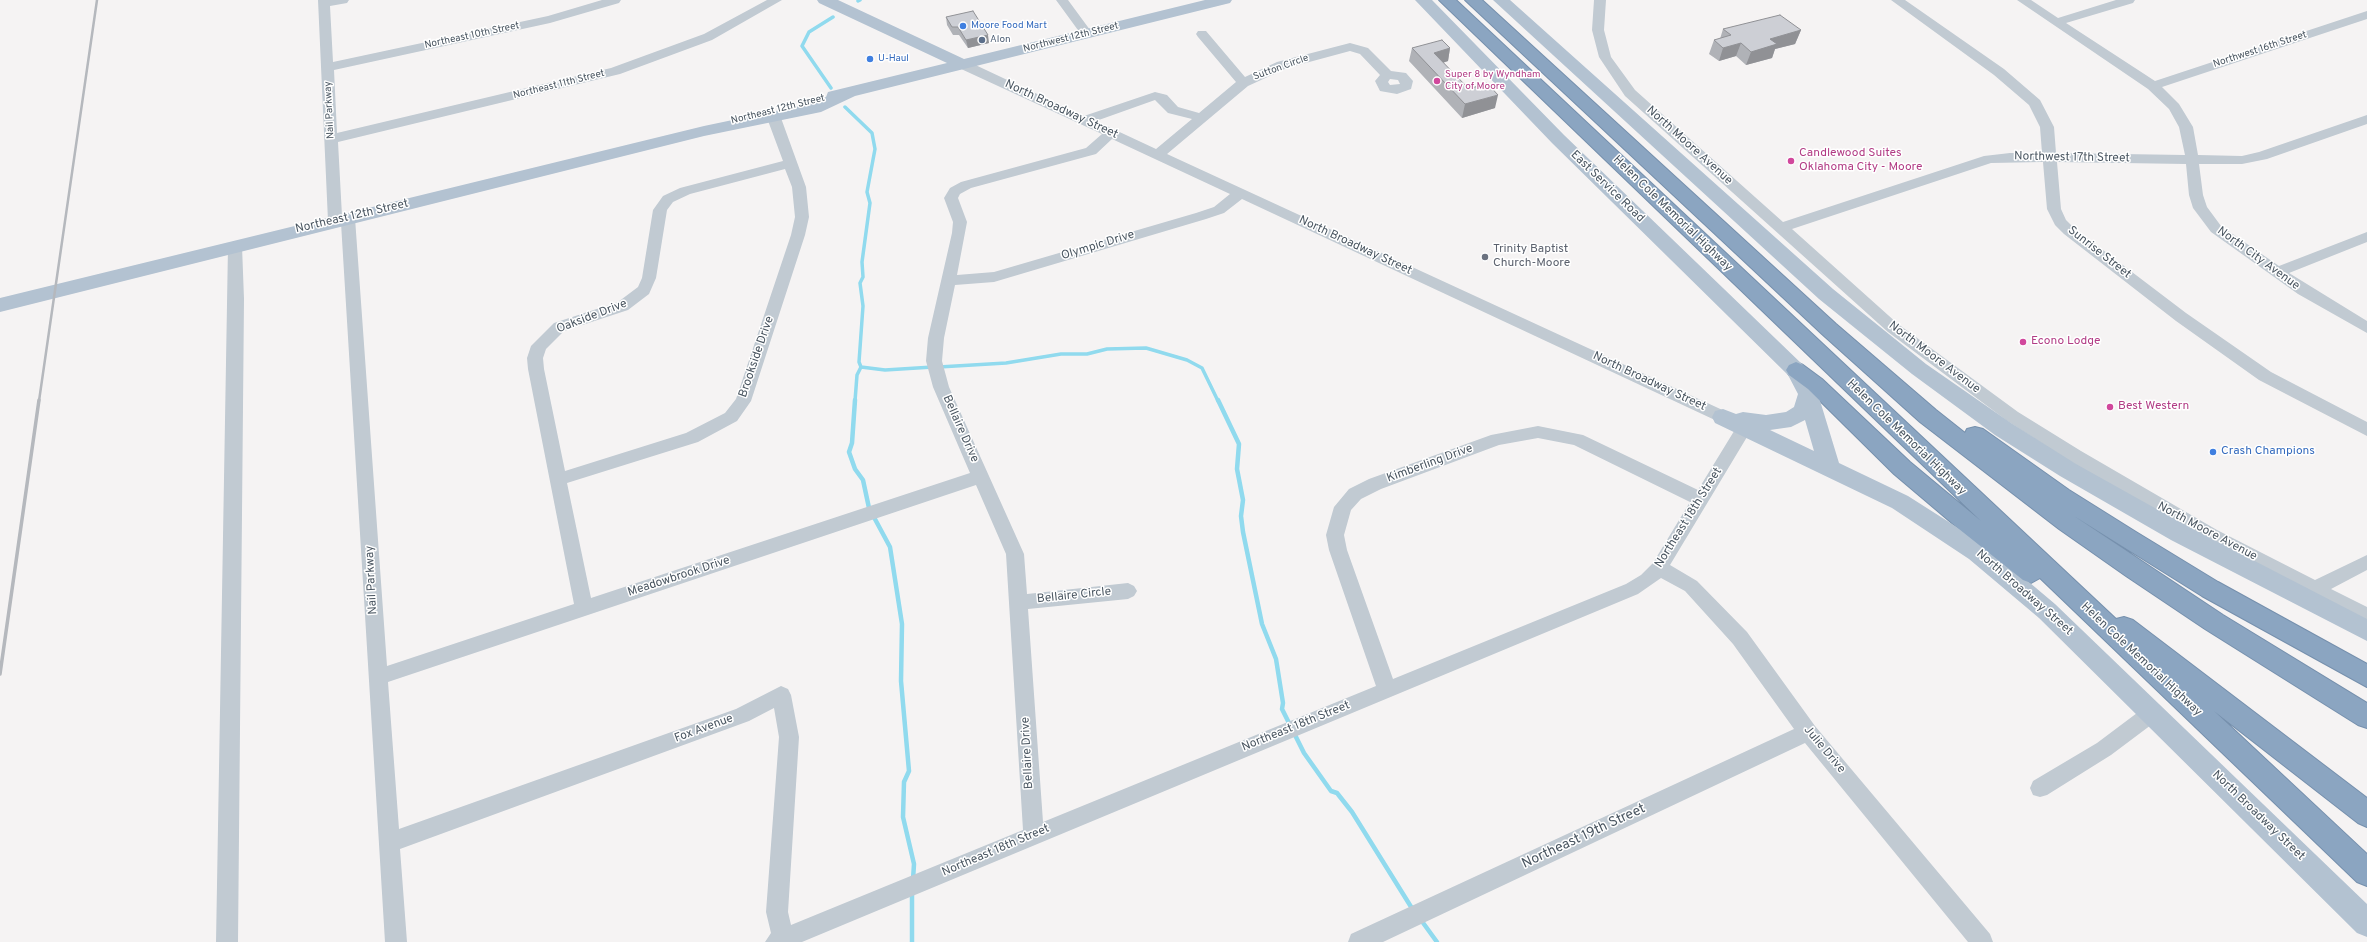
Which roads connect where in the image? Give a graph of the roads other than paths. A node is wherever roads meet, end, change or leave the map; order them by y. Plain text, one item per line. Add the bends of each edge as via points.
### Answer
1 (343, 0) edge
2 (615, 0) edge
3 (776, 0) edge
4 (825, 0) edge
5 (1062, 0) edge
6 (1224, 0) edge
7 (1423, 0) edge
8 (1447, 0) edge
9 (1473, 0) edge
10 (1501, 0) edge
11 (1600, 0) edge
12 (1897, 0) edge
13 (2023, 0) edge
14 (2129, 0) edge
15 (324, 2) edge
16 (2367, 15) edge
17 (2057, 22) junction
18 (1087, 34) junction
19 (1202, 34) dead end
20 (964, 65) junction
21 (328, 67) junction
22 (1387, 76) dead end
23 (1243, 83) junction
24 (2153, 86) junction
25 (848, 94) joint
26 (770, 115) junction
27 (1201, 117) junction
28 (2367, 119) edge
29 (1085, 120) junction
30 (1112, 132) junction
31 (332, 139) junction
32 (1158, 154) junction
33 (2050, 157) junction
34 (2192, 160) junction
35 (790, 163) junction
36 (1241, 193) junction
37 (341, 219) junction
38 (1781, 228) junction
39 (2367, 237) edge
40 (235, 246) junction
41 (2277, 272) junction
42 (948, 280) junction
43 (0, 304) edge
44 (2367, 328) edge
45 (1828, 329) junction
46 (1796, 370) junction
47 (1808, 394) junction
48 (1723, 417) junction
49 (2365, 426) edge
50 (1745, 428) junction
51 (1829, 466) junction
52 (981, 476) junction
53 (558, 480) junction
54 (1701, 499) junction
55 (2032, 558) junction
56 (2367, 562) edge
57 (1659, 568) junction
58 (2314, 589) junction
59 (1128, 591) dead end
60 (1020, 602) junction
61 (584, 609) junction
62 (2367, 616) edge
63 (2367, 631) edge
64 (2140, 659) junction
65 (2367, 676) edge
66 (378, 677) junction
67 (1387, 690) junction
68 (2152, 713) junction
69 (2367, 717) edge
70 (1808, 732) junction
71 (2040, 788) dead end
72 (2367, 814) edge
73 (1034, 835) junction
74 (391, 842) junction
75 (2367, 873) edge
76 (2367, 923) edge
77 (1368, 938) edge
78 (781, 941) edge
79 (227, 942) edge
80 (396, 942) edge
81 (1982, 942) edge

1 - 15 street
2 - 21 street, Northeast 10th Street via 556,17
3 - 31 street, Northeast 11th Street via 701,40 615,71
4 - 20 main road, North Broadway Street
5 - 18 street
6 - 18 main road, Northwest 12th Street
7 - 46 main road, East Service Road via 1558,139
8 - 55 highway, Helen Cole Memorial Highway
9 - 45 highway, Helen Cole Memorial Highway
10 - 63 main road via 1826,294 1919,370 2003,429 2094,485 2179,533
11 - 38 street, North Moore Avenue via 1597,21 1600,38 1609,65 1620,82
12 - 33 street, Sunrise Street via 2026,93 2042,114 2047,127
13 - 17 street, North City Avenue
14 - 17 street
15 - 21 street, Nail Parkway
16 - 24 street, Northwest 16th Street
17 - 24 street, North City Avenue
18 - 20 main road, Northwest 12th Street
19 - 23 street
20 - 25 main road, Northwest 12th Street
20 - 29 street, North Broadway Street
21 - 31 street, Nail Parkway
22 - 23 street, Sutton Circle via 1366,53 1348,47 1282,65
23 - 27 street, Sutton Circle
24 - 34 street, North City Avenue via 2180,115 2190,140
25 - 26 main road, Northeast 12th Street via 815,108
26 - 35 street, Brookside Drive
26 - 37 main road, Northeast 12th Street via 740,117 704,131
27 - 29 street via 1173,110 1162,98 1155,96
27 - 32 street, Sutton Circle
28 - 34 street, Northwest 17th Street via 2249,159
29 - 30 street, North Broadway Street
30 - 32 street, North Broadway Street
30 - 42 street, Bellaire Drive via 1091,151 966,185 955,191 951,201 960,222
31 - 37 street, Nail Parkway
32 - 36 street, North Broadway Street
33 - 34 street, Northwest 17th Street
33 - 38 street, Northwest 17th Street via 1989,159
33 - 49 street, Sunrise Street via 2054,209 2060,222 2069,231 2246,363 2306,399
34 - 41 street, North City Avenue via 2196,195 2200,208 2208,220 2216,229
35 - 53 street, Brookside Drive via 801,198 802,224 747,391 737,409 713,429 692,438
35 - 53 street, Oakside Drive via 685,191 668,199 660,210 644,290 623,306 559,327 539,346 535,358 536,369
36 - 42 street, Olympic Drive via 1219,210 1202,216 994,277
36 - 48 street, North Broadway Street
37 - 40 main road, Northeast 12th Street
37 - 66 street, Nail Parkway
38 - 58 street, North Moore Avenue via 1893,328 2012,416 2154,504
39 - 41 street
40 - 43 main road, Northeast 12th Street
40 - 79 street
41 - 44 street, North City Avenue via 2331,308
42 - 52 street, Bellaire Drive via 934,361 939,381
45 - 65 highway via 2006,457 2128,540 2210,589
45 - 69 highway, Helen Cole Memorial Highway via 1928,416 2068,523 2214,622
46 - 47 main road, East Service Road
46 - 64 highway via 1815,384 1902,468 1967,523
47 - 48 main road via 1803,411 1784,421 1766,423
47 - 51 main road, East Service Road
48 - 50 main road, North Broadway Street
50 - 51 main road, North Broadway Street
50 - 54 street, Northeast 18th Street
51 - 68 main road, North Broadway Street via 1900,502 1977,552 2028,594
52 - 60 street, Bellaire Drive via 1013,546
52 - 61 street, Meadowbrook Drive
53 - 61 street, Oakside Drive
54 - 57 street, Northeast 18th Street
54 - 67 street, Kimberling Drive via 1577,439 1538,432 1497,440 1375,484 1356,494 1347,501 1339,515 1336,543
55 - 64 highway, Helen Cole Memorial Highway
55 - 72 highway
56 - 58 street
57 - 67 street, Northeast 18th Street via 1647,580 1632,589
57 - 70 street, Julie Drive via 1691,586 1712,605 1753,654
58 - 62 street, North Moore Avenue
59 - 60 street, Bellaire Circle
60 - 73 street, Bellaire Drive
61 - 66 street, Meadowbrook Drive
64 - 75 highway, Helen Cole Memorial Highway
66 - 74 street, Nail Parkway
67 - 73 street, Northeast 18th Street
68 - 71 street via 2104,749
68 - 76 main road, North Broadway Street
70 - 77 street, Northeast 19th Street
70 - 81 street, Julie Drive
73 - 78 street, Northeast 18th Street
74 - 78 street, Fox Avenue via 742,715 781,695 790,737 777,912
74 - 80 street, Nail Parkway

